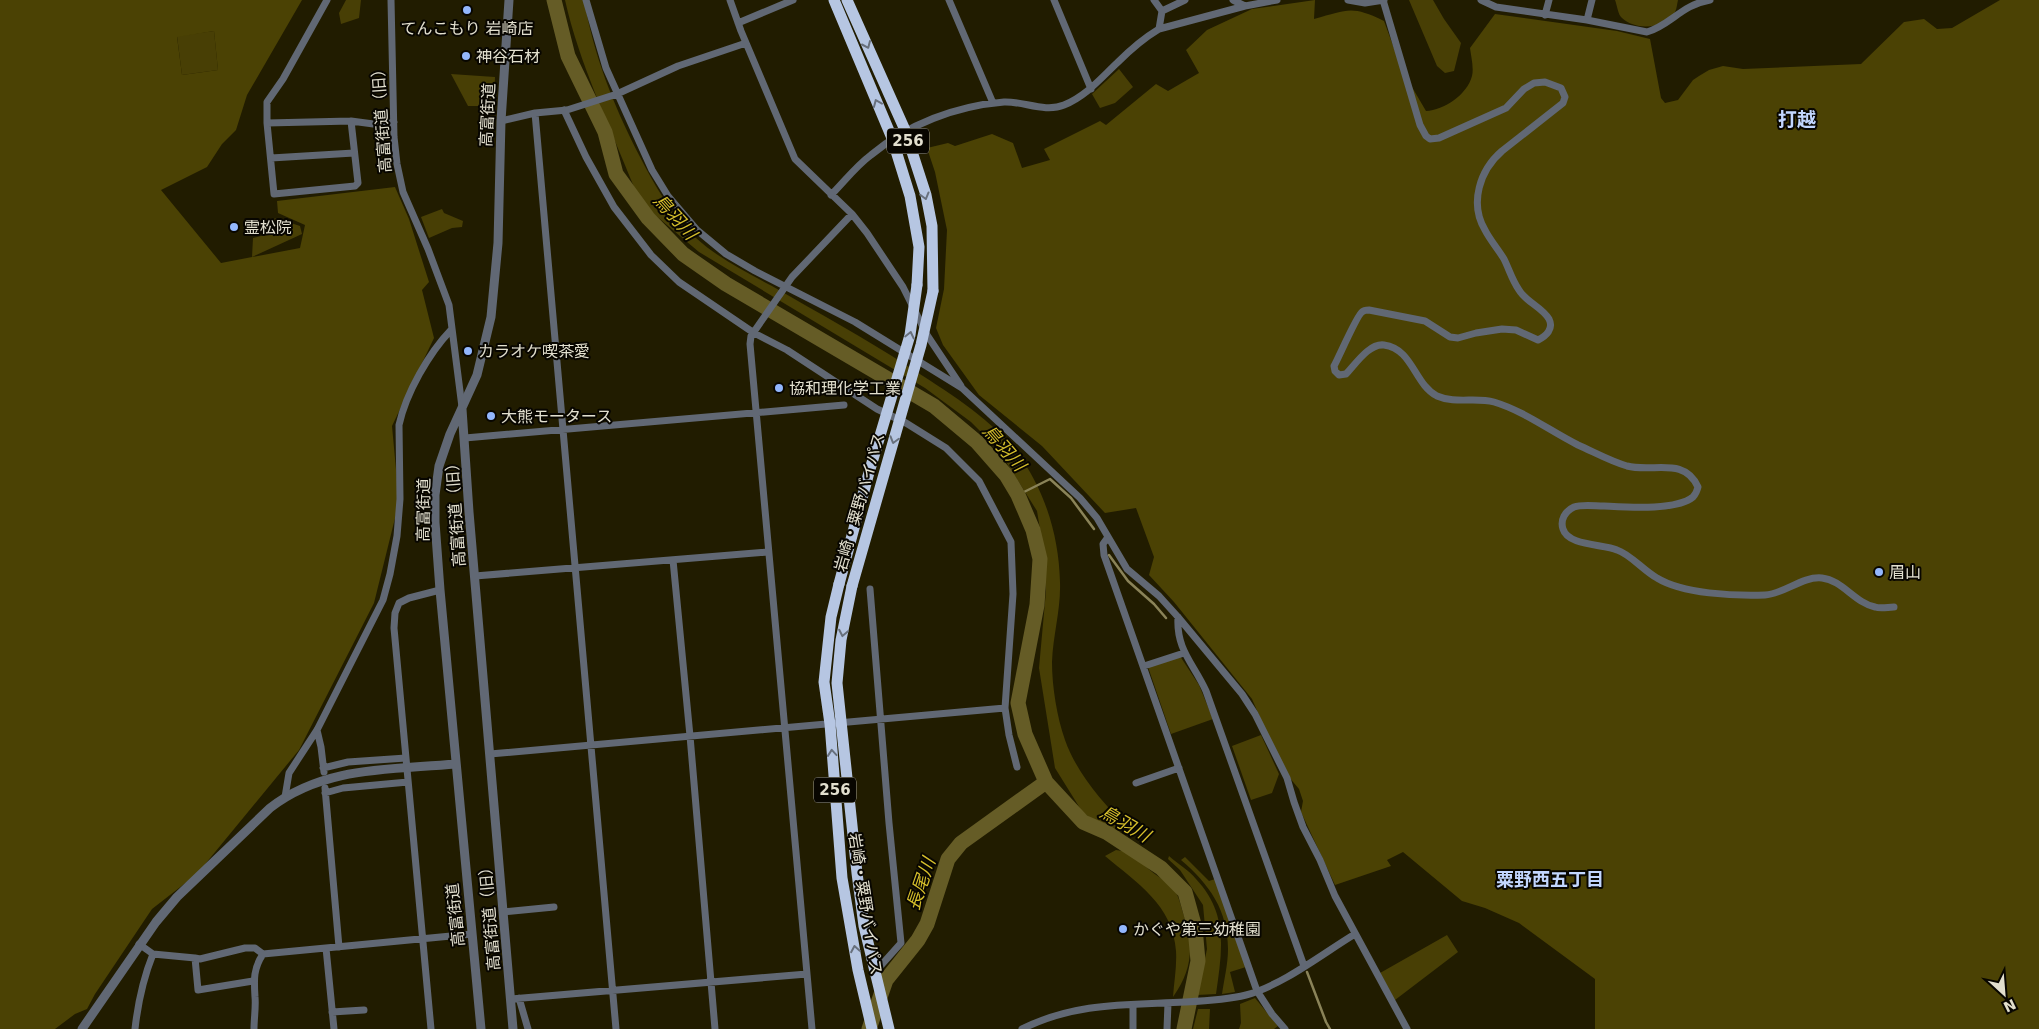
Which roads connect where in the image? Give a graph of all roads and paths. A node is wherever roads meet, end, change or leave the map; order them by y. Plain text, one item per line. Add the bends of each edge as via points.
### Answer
1 (327, 0) edge
2 (391, 0) edge
3 (509, 0) edge
4 (586, 0) edge
5 (730, 0) edge
6 (793, 0) edge
7 (834, 0) edge
8 (847, 0) edge
9 (949, 0) edge
10 (1054, 0) edge
11 (1154, 0) edge
12 (1185, 0) edge
13 (1233, 0) edge
14 (1276, 0) edge
15 (1348, 0) edge
16 (1384, 0) edge
17 (1481, 0) edge
18 (1510, 0) edge
19 (1549, 0) edge
20 (1592, 0) edge
21 (1710, 0) edge
22 (1268, 1) edge
23 (1244, 6) junction
24 (1508, 10) junction
25 (1162, 11) junction
26 (1545, 15) junction
27 (1587, 20) junction
28 (738, 23) junction
29 (1159, 29) junction
30 (746, 43) junction
31 (1091, 89) junction
32 (616, 94) junction
33 (993, 103) junction
34 (566, 110) junction
35 (535, 113) junction
36 (351, 120) junction
37 (501, 121) junction
38 (394, 122) junction
39 (267, 123) junction
40 (905, 130) junction
41 (892, 138) junction
42 (354, 153) junction
43 (271, 158) junction
44 (831, 196) junction
45 (852, 214) junction
46 (784, 287) junction
47 (451, 330) junction
48 (755, 331) junction
49 (962, 388) junction
50 (844, 405) dead end
51 (462, 409) junction
52 (758, 412) junction
53 (564, 428) junction
54 (465, 438) junction
55 (1108, 537) junction
56 (768, 552) junction
57 (673, 560) junction
58 (576, 568) junction
59 (475, 576) junction
60 (870, 589) dead end
61 (440, 590) junction
62 (1894, 607) dead end
63 (1178, 618) junction
64 (1184, 653) junction
65 (1144, 666) junction
66 (1005, 708) junction
67 (880, 720) junction
68 (835, 723) junction
69 (786, 728) junction
70 (317, 730) junction
71 (690, 736) junction
72 (592, 745) junction
73 (490, 754) junction
74 (406, 758) junction
75 (455, 764) junction
76 (407, 768) junction
77 (1017, 768) dead end
78 (1179, 768) junction
79 (408, 782) junction
80 (1136, 783) dead end
81 (285, 797) junction
82 (554, 907) dead end
83 (503, 912) junction
84 (472, 934) junction
85 (1355, 934) junction
86 (422, 939) junction
87 (139, 944) junction
88 (338, 947) junction
89 (326, 948) junction
90 (153, 954) junction
91 (262, 954) junction
92 (194, 958) junction
93 (1304, 966) junction
94 (876, 971) junction
95 (807, 974) junction
96 (253, 981) junction
97 (711, 981) junction
98 (613, 990) junction
99 (1257, 991) junction
100 (515, 999) junction
101 (1170, 1003) junction
102 (1133, 1005) junction
103 (364, 1010) dead end
104 (332, 1012) junction
105 (888, 1024) edge
106 (82, 1029) edge
107 (135, 1029) edge
108 (254, 1029) edge
109 (334, 1029) edge
110 (431, 1029) edge
111 (480, 1029) edge
112 (513, 1029) edge
113 (528, 1029) edge
114 (616, 1029) edge
115 (715, 1029) edge
116 (812, 1029) edge
117 (872, 1029) edge
118 (1022, 1029) edge
119 (1134, 1029) edge
120 (1167, 1029) edge
121 (1285, 1029) edge
122 (1407, 1029) edge

1 - 39 street via 267,102
2 - 38 street, 高富街道（旧）
3 - 37 street, 高富街道
4 - 32 street
5 - 28 street
6 - 28 street
41 -> 7 highway, 岩崎・粟野バイパス / 256
8 -> 40 highway, 岩崎・粟野バイパス / 256
9 - 33 street
10 - 31 street
11 - 25 street
12 - 25 street
13 - 23 street
14 - 22 street
15 - 16 street via 1365,4
16 - 62 street via 1420,124 1430,139 1506,108 1534,83 1546,82 1561,88 1565,97 1563,103 1493,158 1478,191 1477,212 1518,290 1550,321 1550,330 1538,340 1516,330 1502,329 1450,338 1425,321 1363,311 1334,366 1335,371 1339,375 1346,374 1370,349 1382,345 1396,349 1408,358 1428,389 1438,396 1490,401 1505,406 1556,434 1628,466 1684,470 1694,478 1698,487 1695,496 1686,501 1631,507 1575,507 1566,512 1562,520 1562,528 1573,540 1619,550 1663,582 1688,590 1768,595 1822,578 1876,608
17 - 24 street
18 - 24 street
19 - 26 street
20 - 27 street
21 - 27 street via 1689,6 1647,32
22 - 23 street
23 - 29 street
24 - 26 street
25 - 29 street
26 - 27 street
28 - 30 street
29 - 31 street
30 - 32 street via 678,66
30 - 44 street via 795,159
31 - 33 street via 1072,102 1050,108 1012,102
32 - 34 street
32 - 46 street via 656,176 668,196 697,230 726,254
33 - 40 street via 960,110
34 - 35 street
34 - 48 street via 586,157 614,207 651,255 679,282
35 - 37 street
35 - 53 street
36 - 38 street via 381,124
36 - 39 street
36 - 42 street
37 - 51 street, 高富街道 via 498,242 491,317 477,375
38 - 47 street, 高富街道（旧） via 397,164 404,192 449,305
39 - 43 street
40 - 41 street
40 -> 68 highway, 岩崎・粟野バイパス / 256, bridge via 926,195 932,226 933,291 921,345 852,586 842,640
41 - 44 street via 869,156
68 -> 41 highway, 岩崎・粟野バイパス / 256, bridge via 824,682 831,617 910,335 917,285 919,248 910,196
42 - 43 street
42 - 43 street via 356,186 274,194
44 - 45 street
45 - 46 street
45 - 49 street via 902,287 927,335
46 - 48 street
46 - 49 street via 855,322
47 - 51 street, 高富街道（旧）
47 - 70 street via 424,367 398,425 400,499 397,536 383,600
48 - 52 street via 750,344
48 - 66 street via 877,409 940,444 979,481 1011,542 1013,594
49 - 55 street via 1080,498
50 - 52 street
51 - 54 street, 高富街道（旧）
51 - 61 street, 高富街道 via 439,466 435,495
52 - 53 street
52 - 56 street
53 - 54 street
53 - 58 street
54 - 59 street, 高富街道（旧）
55 - 63 street via 1127,568
55 - 65 street via 1103,544 1104,555
56 - 57 street
56 - 69 street
57 - 58 street
57 - 71 street
58 - 59 street
58 - 72 street
59 - 73 street, 高富街道（旧）
60 - 67 street
61 - 74 street via 399,603 395,614
61 - 75 street, 高富街道
63 - 64 street
63 - 85 street via 1242,694 1267,735 1288,778 1303,827
64 - 65 street
64 - 93 street via 1206,692
65 - 78 street
66 - 67 street
66 - 77 street
67 - 68 street
67 - 94 street via 901,944
68 - 69 street
68 - 94 highway, 岩崎・粟野バイパス / 256 via 864,926
117 -> 68 highway, 岩崎・粟野バイパス / 256 via 842,878
69 - 71 street
69 - 95 street
70 - 74 street via 323,770 348,762
70 - 81 street via 289,773
71 - 72 street
71 - 97 street
72 - 73 street
72 - 98 street
73 - 83 street, 高富街道（旧）
74 - 76 street
75 - 76 street
75 - 84 street, 高富街道
76 - 79 street
76 - 81 street via 326,778
78 - 80 street
78 - 99 street
79 - 86 street
79 - 88 street via 325,790
81 - 87 street via 177,897
82 - 83 street
83 - 100 street, 高富街道（旧）
84 - 86 street
84 - 111 street, 高富街道
85 - 93 street
85 - 122 street
86 - 88 street
86 - 110 street
87 - 90 street
87 - 106 street
88 - 89 street
89 - 91 street
89 - 104 street
90 - 92 street
90 - 107 street via 138,999
91 - 92 street via 255,948 244,948
91 - 96 street via 256,964
92 - 96 street via 198,990
93 - 99 street
94 - 105 highway, 岩崎・粟野バイパス / 256
95 - 97 street
95 - 116 street
96 - 108 street
97 - 98 street
97 - 115 street
98 - 100 street
98 - 114 street
99 - 101 street via 1235,998
99 - 121 street
100 - 112 street, 高富街道（旧）
100 - 113 street
101 - 102 street
101 - 120 street
102 - 118 street via 1063,1012
102 - 119 street
103 - 104 street
104 - 109 street

